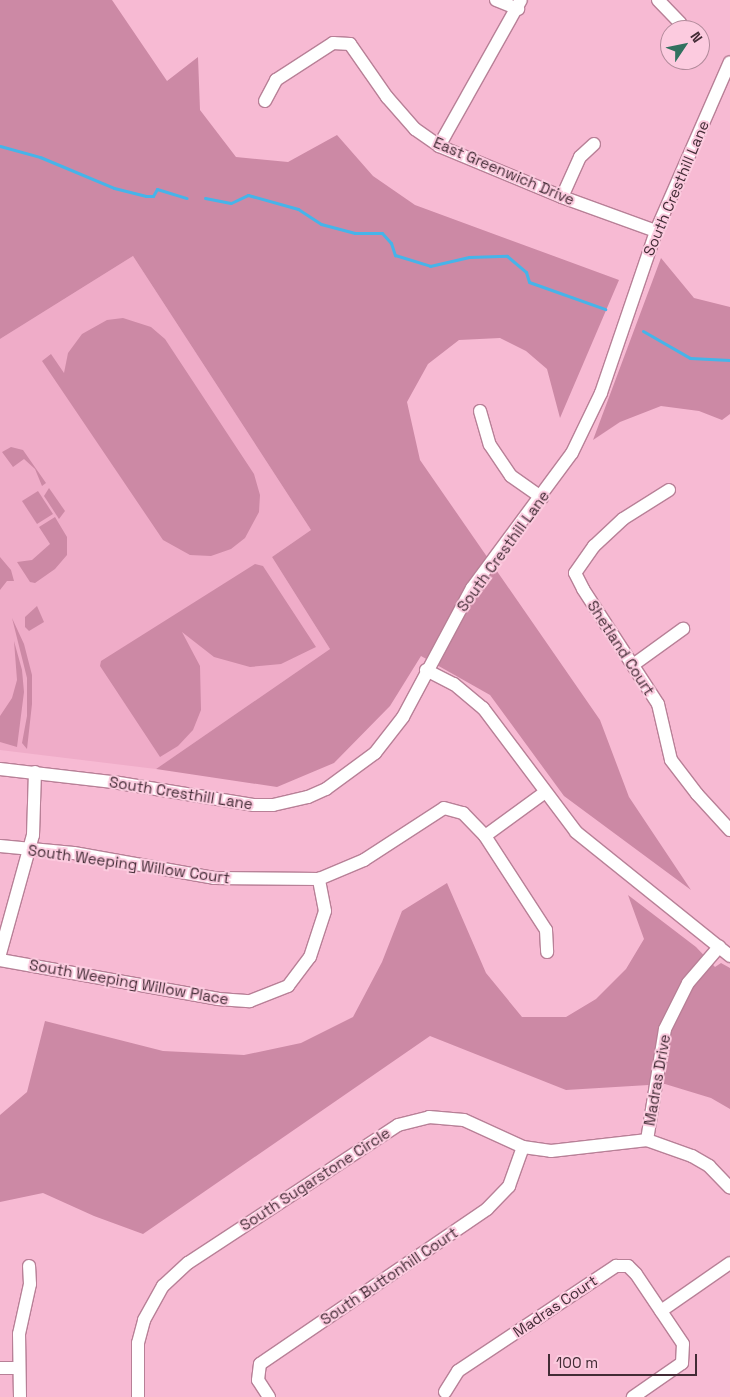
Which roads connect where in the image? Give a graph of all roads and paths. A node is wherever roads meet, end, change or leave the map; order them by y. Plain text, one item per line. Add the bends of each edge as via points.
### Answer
1 (496, 0) edge
2 (658, 0) edge
3 (519, 5) edge
4 (677, 20) edge
5 (729, 65) edge
6 (265, 101) dead end
7 (594, 144) dead end
8 (439, 146) junction
9 (562, 197) junction
10 (656, 231) junction
11 (480, 412) dead end
12 (669, 490) dead end
13 (542, 498) junction
14 (682, 629) dead end
15 (633, 664) junction
16 (426, 670) junction
17 (0, 769) edge
18 (35, 772) junction
19 (544, 793) junction
20 (730, 830) edge
21 (485, 836) junction
22 (0, 846) edge
23 (30, 848) junction
24 (319, 878) junction
25 (719, 948) junction
26 (547, 952) dead end
27 (0, 954) edge
28 (730, 956) edge
29 (0, 960) edge
30 (647, 1140) junction
31 (523, 1148) junction
32 (730, 1188) edge
33 (730, 1263) edge
34 (28, 1266) dead end
35 (661, 1311) junction
36 (0, 1368) edge
37 (18, 1368) junction
38 (445, 1392) dead end
39 (20, 1397) edge
40 (138, 1397) edge
41 (269, 1397) edge
42 (633, 1397) edge

1 - 3 street
2 - 4 street
3 - 8 street
5 - 10 street, South Cresthill Lane
6 - 8 street, East Greenwich Drive via 276,80 333,44 350,44 393,103 415,128
7 - 9 street via 580,157
8 - 9 street, East Greenwich Drive
9 - 10 street, East Greenwich Drive
10 - 13 street, South Cresthill Lane via 592,415
11 - 13 street via 490,445 511,476
12 - 15 street, Shetland Court via 623,519 594,546 575,573 582,589
13 - 16 street, South Cresthill Lane via 472,588
14 - 15 street
15 - 20 street, Shetland Court via 658,704 672,760
16 - 18 street, South Cresthill Lane via 403,717 360,768 326,789 291,802 253,805
16 - 19 street via 454,684 483,708
17 - 18 street, South Cresthill Lane
18 - 23 street via 34,835
19 - 21 street
19 - 25 street via 576,832
21 - 24 street, South Weeping Willow Court via 463,813 444,808 364,860
21 - 26 street, South Weeping Willow Court via 546,930
22 - 23 street, South Weeping Willow Court
23 - 24 street, South Weeping Willow Court via 214,878
23 - 27 street
24 - 29 street, South Weeping Willow Place via 325,911 310,957 288,986 250,1001 218,999
25 - 28 street
25 - 30 street, Madras Drive via 688,983 665,1029
30 - 31 street, South Sugarstone Circle via 552,1151
30 - 32 street, South Sugarstone Circle via 692,1156 709,1166
31 - 40 street, South Sugarstone Circle via 480,1125 443,1117 414,1119 383,1132 188,1263 163,1286 144,1320 138,1343
31 - 41 street, South Buttonhill Court via 509,1186 487,1210 260,1364 258,1380
33 - 35 street
34 - 37 street via 30,1284 20,1334
35 - 38 street, Madras Court via 628,1266 616,1266 458,1371
35 - 42 street via 683,1344 682,1363
36 - 37 street
37 - 39 street

